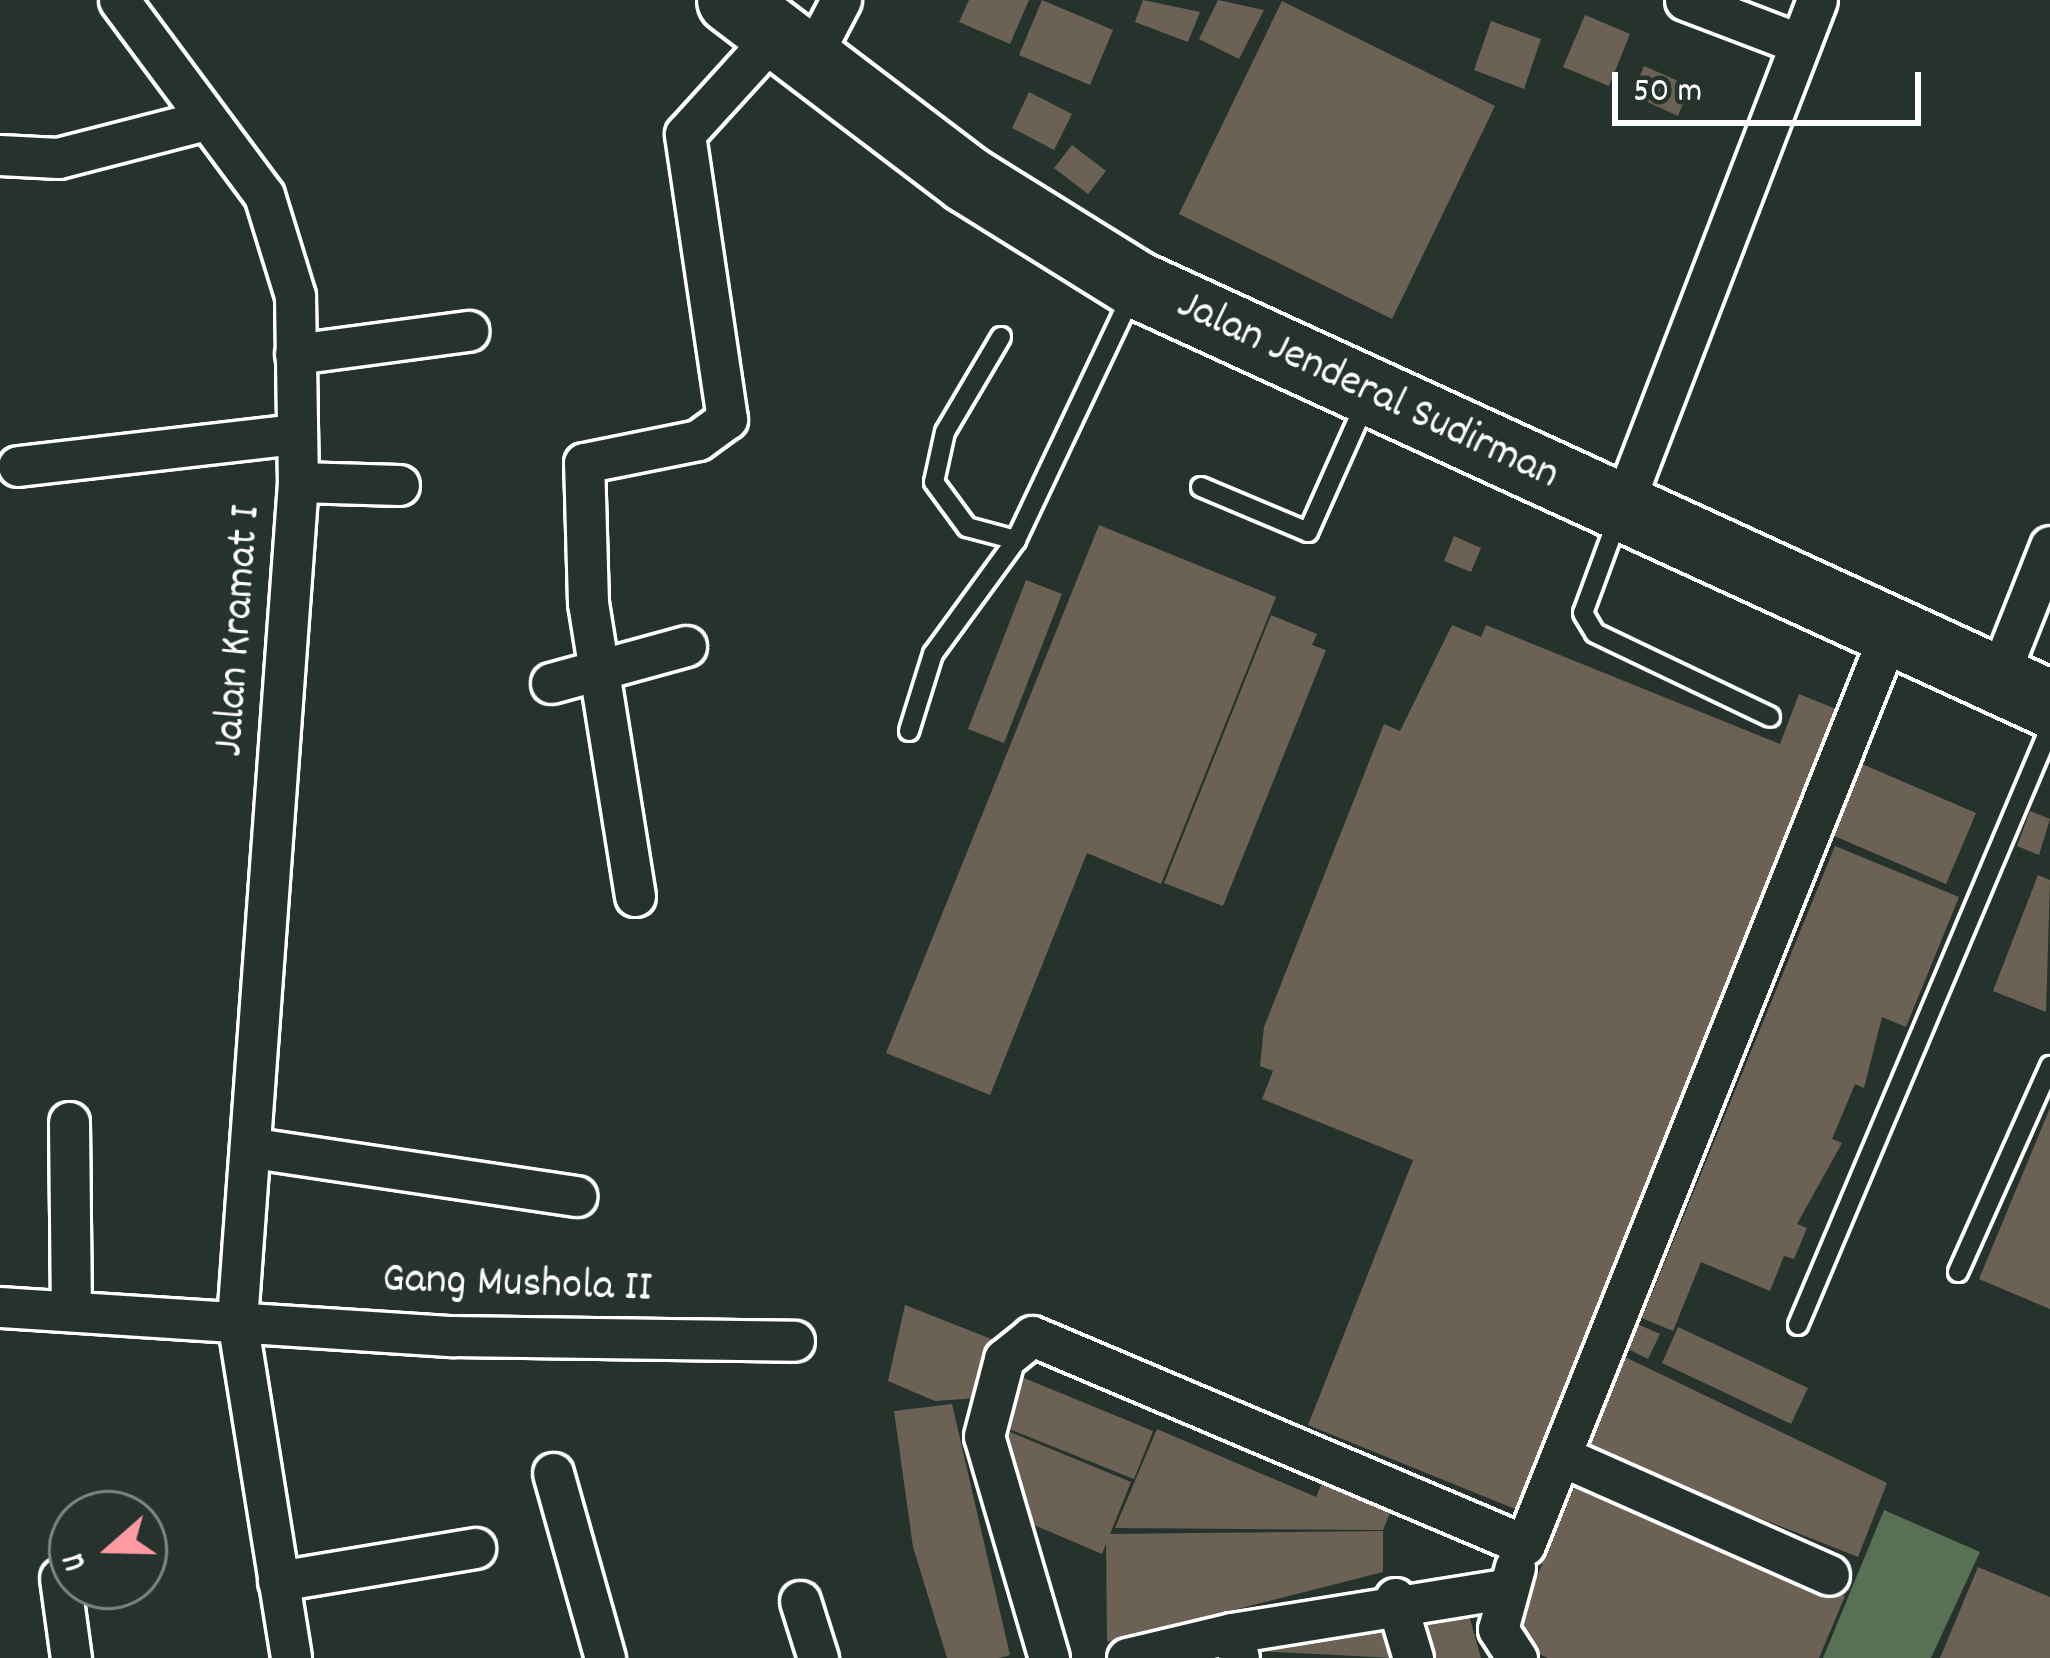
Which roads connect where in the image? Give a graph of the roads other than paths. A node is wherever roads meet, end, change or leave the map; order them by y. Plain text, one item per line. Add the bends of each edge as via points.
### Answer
1 (119, 0) edge
2 (841, 0) edge
3 (1685, 0) edge
4 (1817, 0) edge
5 (772, 31) edge
6 (1800, 44) junction
7 (202, 121) junction
8 (0, 155) edge
9 (1137, 285) junction
10 (468, 331) dead end
11 (1000, 338) dead end
12 (295, 354) junction
13 (1368, 397) junction
14 (296, 434) junction
15 (19, 466) dead end
16 (298, 482) junction
17 (399, 485) dead end
18 (1201, 487) dead end
19 (1622, 510) junction
20 (1016, 539) junction
21 (2050, 545) edge
22 (1890, 632) junction
23 (686, 646) dead end
24 (602, 669) junction
25 (551, 683) dead end
26 (2023, 692) edge
27 (1770, 717) dead end
28 (2050, 728) edge
29 (909, 731) dead end
30 (635, 896) dead end
31 (2050, 1066) edge
32 (69, 1122) dead end
33 (254, 1148) junction
34 (576, 1196) dead end
35 (1958, 1272) dead end
36 (0, 1306) edge
37 (71, 1306) junction
38 (237, 1321) junction
39 (1798, 1325) dead end
40 (794, 1341) dead end
41 (1561, 1456) junction
42 (553, 1473) dead end
43 (1525, 1545) junction
44 (475, 1549) dead end
45 (1829, 1575) dead end
46 (278, 1581) junction
47 (1505, 1588) junction
48 (1395, 1598) junction
49 (800, 1600) dead end
50 (65, 1610) edge
51 (1235, 1646) edge
52 (71, 1658) edge
53 (291, 1658) edge
54 (605, 1658) edge
55 (818, 1658) edge
56 (1049, 1658) edge
57 (1127, 1658) edge
58 (1413, 1658) edge
59 (1517, 1658) edge

1 - 7 street, Jalan Kramat I
2 - 5 street
3 - 6 street
4 - 6 street
5 - 9 highway, Jalan Jenderal Sudirman via 968,180
5 - 24 street via 685,134 727,419 698,440 584,464 588,603
6 - 19 street
7 - 8 street via 58,158
7 - 12 street, Jalan Kramat I via 279,224
9 - 13 highway, Jalan Jenderal Sudirman
9 - 20 lane
10 - 12 street
11 - 20 lane via 945,432 934,482 967,527
12 - 14 street, Jalan Kramat I
13 - 18 lane via 1308,532
13 - 19 highway, Jalan Jenderal Sudirman
14 - 15 street
14 - 16 street, Jalan Kramat I
16 - 17 street
16 - 33 street, Jalan Kramat I
19 - 22 highway, Jalan Jenderal Sudirman
19 - 27 lane via 1583,613 1594,633
20 - 29 lane via 933,653
21 - 26 street
22 - 26 highway, Jalan Jenderal Sudirman
22 - 41 street
23 - 24 street
24 - 25 street
24 - 30 street
28 - 39 lane
31 - 35 lane
32 - 37 street
33 - 34 street
33 - 38 street, Jalan Kramat I
36 - 37 street, Gang Mushola II
37 - 38 street, Gang Mushola II
38 - 40 street, Gang Mushola II
38 - 46 street, Jalan Kramat I
41 - 43 street
41 - 45 street
42 - 54 street
43 - 47 street
43 - 56 street via 1032,1336 1004,1359 984,1436
44 - 46 street
46 - 53 street, Jalan Kramat I
47 - 48 street
47 - 59 street via 1498,1640
48 - 51 street
48 - 58 street
49 - 55 street
50 - 52 street
51 - 57 street

